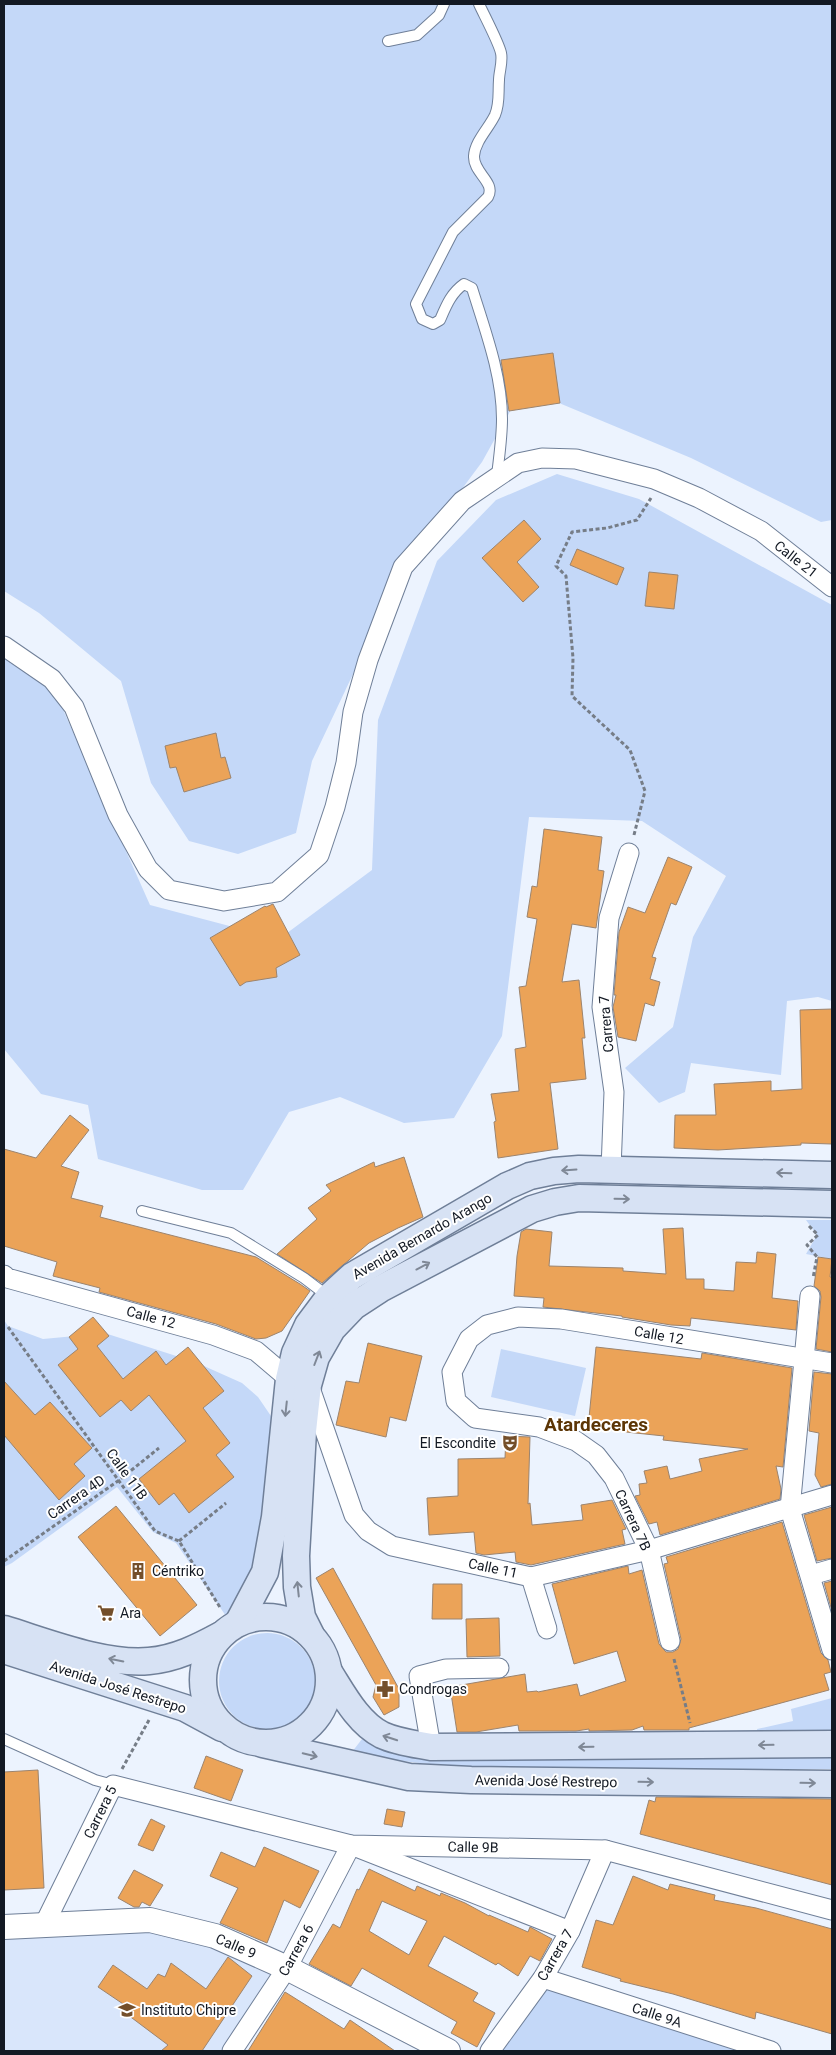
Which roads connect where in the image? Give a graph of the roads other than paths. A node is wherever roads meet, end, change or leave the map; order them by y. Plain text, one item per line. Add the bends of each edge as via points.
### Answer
1 (444, 4) edge
2 (479, 4) edge
3 (388, 41) dead end
4 (497, 476) junction
5 (832, 587) edge
6 (4, 646) edge
7 (630, 853) road end
8 (611, 1169) junction
9 (832, 1175) edge
10 (820, 1204) edge
11 (142, 1211) dead end
12 (4, 1275) edge
13 (810, 1296) road end
14 (329, 1297) junction
15 (803, 1359) junction
16 (832, 1363) edge
17 (299, 1382) junction
18 (475, 1418) joint
19 (832, 1495) edge
20 (790, 1508) junction
21 (649, 1550) junction
22 (832, 1569) edge
23 (811, 1576) junction
24 (531, 1577) junction
25 (231, 1628) junction
26 (4, 1629) edge
27 (547, 1629) dead end
28 (311, 1635) junction
29 (670, 1641) road end
30 (4, 1650) edge
31 (832, 1650) edge
32 (499, 1668) dead end
33 (329, 1672) junction
34 (229, 1732) junction
35 (4, 1740) edge
36 (263, 1744) junction
37 (832, 1744) edge
38 (431, 1747) junction
39 (832, 1784) edge
40 (113, 1785) junction
41 (351, 1844) junction
42 (605, 1850) junction
43 (832, 1910) edge
44 (44, 1925) junction
45 (4, 1927) edge
46 (570, 1932) junction
47 (287, 1968) junction
48 (543, 1978) junction
49 (232, 2051) edge
50 (448, 2051) edge
51 (490, 2051) edge
52 (771, 2051) edge

1 - 3 lane via 439,15 417,35
2 - 4 lane via 501,54 499,101 474,156 476,168 491,192 453,232 416,304 422,319 433,324 440,320 457,288 464,284 472,288 500,394 502,419
4 - 5 street, Calle 21 via 518,463 551,458 576,459 661,482 699,498 760,531
4 - 6 street, Calle 21 via 462,501 402,568 368,660 335,807 319,855 277,892 224,901 169,890 148,869 126,832 74,707 52,679
7 - 8 street, Carrera 7 via 609,918 602,1007 614,1092
9 -> 8 main road, Avenida Bernardo Arango
8 -> 14 main road, Avenida Bernardo Arango via 554,1171 530,1176 507,1186 352,1276
17 -> 10 main road, Avenida Bernardo Arango via 332,1329 354,1306 532,1209 579,1198
11 - 14 lane via 231,1233
12 - 17 street, Calle 12 via 214,1334 256,1351
13 - 15 street
14 - 17 main road, Avenida Bernardo Arango via 308,1326 295,1353
15 - 16 street, Calle 12
15 - 18 street, Calle 12 via 561,1318 518,1317 487,1325 469,1339 452,1372 456,1401
15 - 20 street
17 - 24 street, Calle 11 via 354,1515 368,1531 392,1546
17 -> 25 main road, Avenida Bernardo Arango via 265,1572
28 -> 17 main road, Avenida Bernardo Arango via 302,1617 297,1587 303,1431
18 - 21 street, Carrera 7B via 539,1427 576,1441 596,1455 614,1478
19 - 20 street, Calle 11
20 - 21 street, Calle 11
20 - 23 street
21 - 24 street, Calle 11
21 - 29 street, Carrera 7B
22 - 23 street
23 - 31 street
24 - 27 street
25 -> 26 main road, Avenida José Restrepo via 194,1650 151,1661 120,1662
25 - 28 main road via 257,1617 276,1617 295,1623
25 - 34 main road via 210,1650 204,1667 203,1686 207,1703 216,1719
28 - 33 main road via 323,1652
30 - 34 main road, Avenida José Restrepo via 185,1708
32 - 38 street via 446,1670 419,1676
33 - 36 main road via 329,1691 312,1724 281,1742
38 -> 33 main road via 381,1735 366,1724
34 - 36 main road
35 - 40 lane via 94,1780
36 -> 39 main road, Avenida José Restrepo via 409,1777
37 -> 38 main road
40 - 41 street, Calle 9B
40 - 44 street, Carrera 5
41 - 42 street, Calle 9B
41 - 46 street
41 - 47 street, Carrera 6
42 - 43 street, Calle 9B
42 - 46 street, Carrera 7
44 - 45 street, Calle 9
44 - 47 street, Calle 9 via 150,1920 215,1936
46 - 48 street, Carrera 7
47 - 49 street, Carrera 6
47 - 50 street, Calle 9
48 - 51 street, Carrera 7
48 - 52 street, Calle 9A

